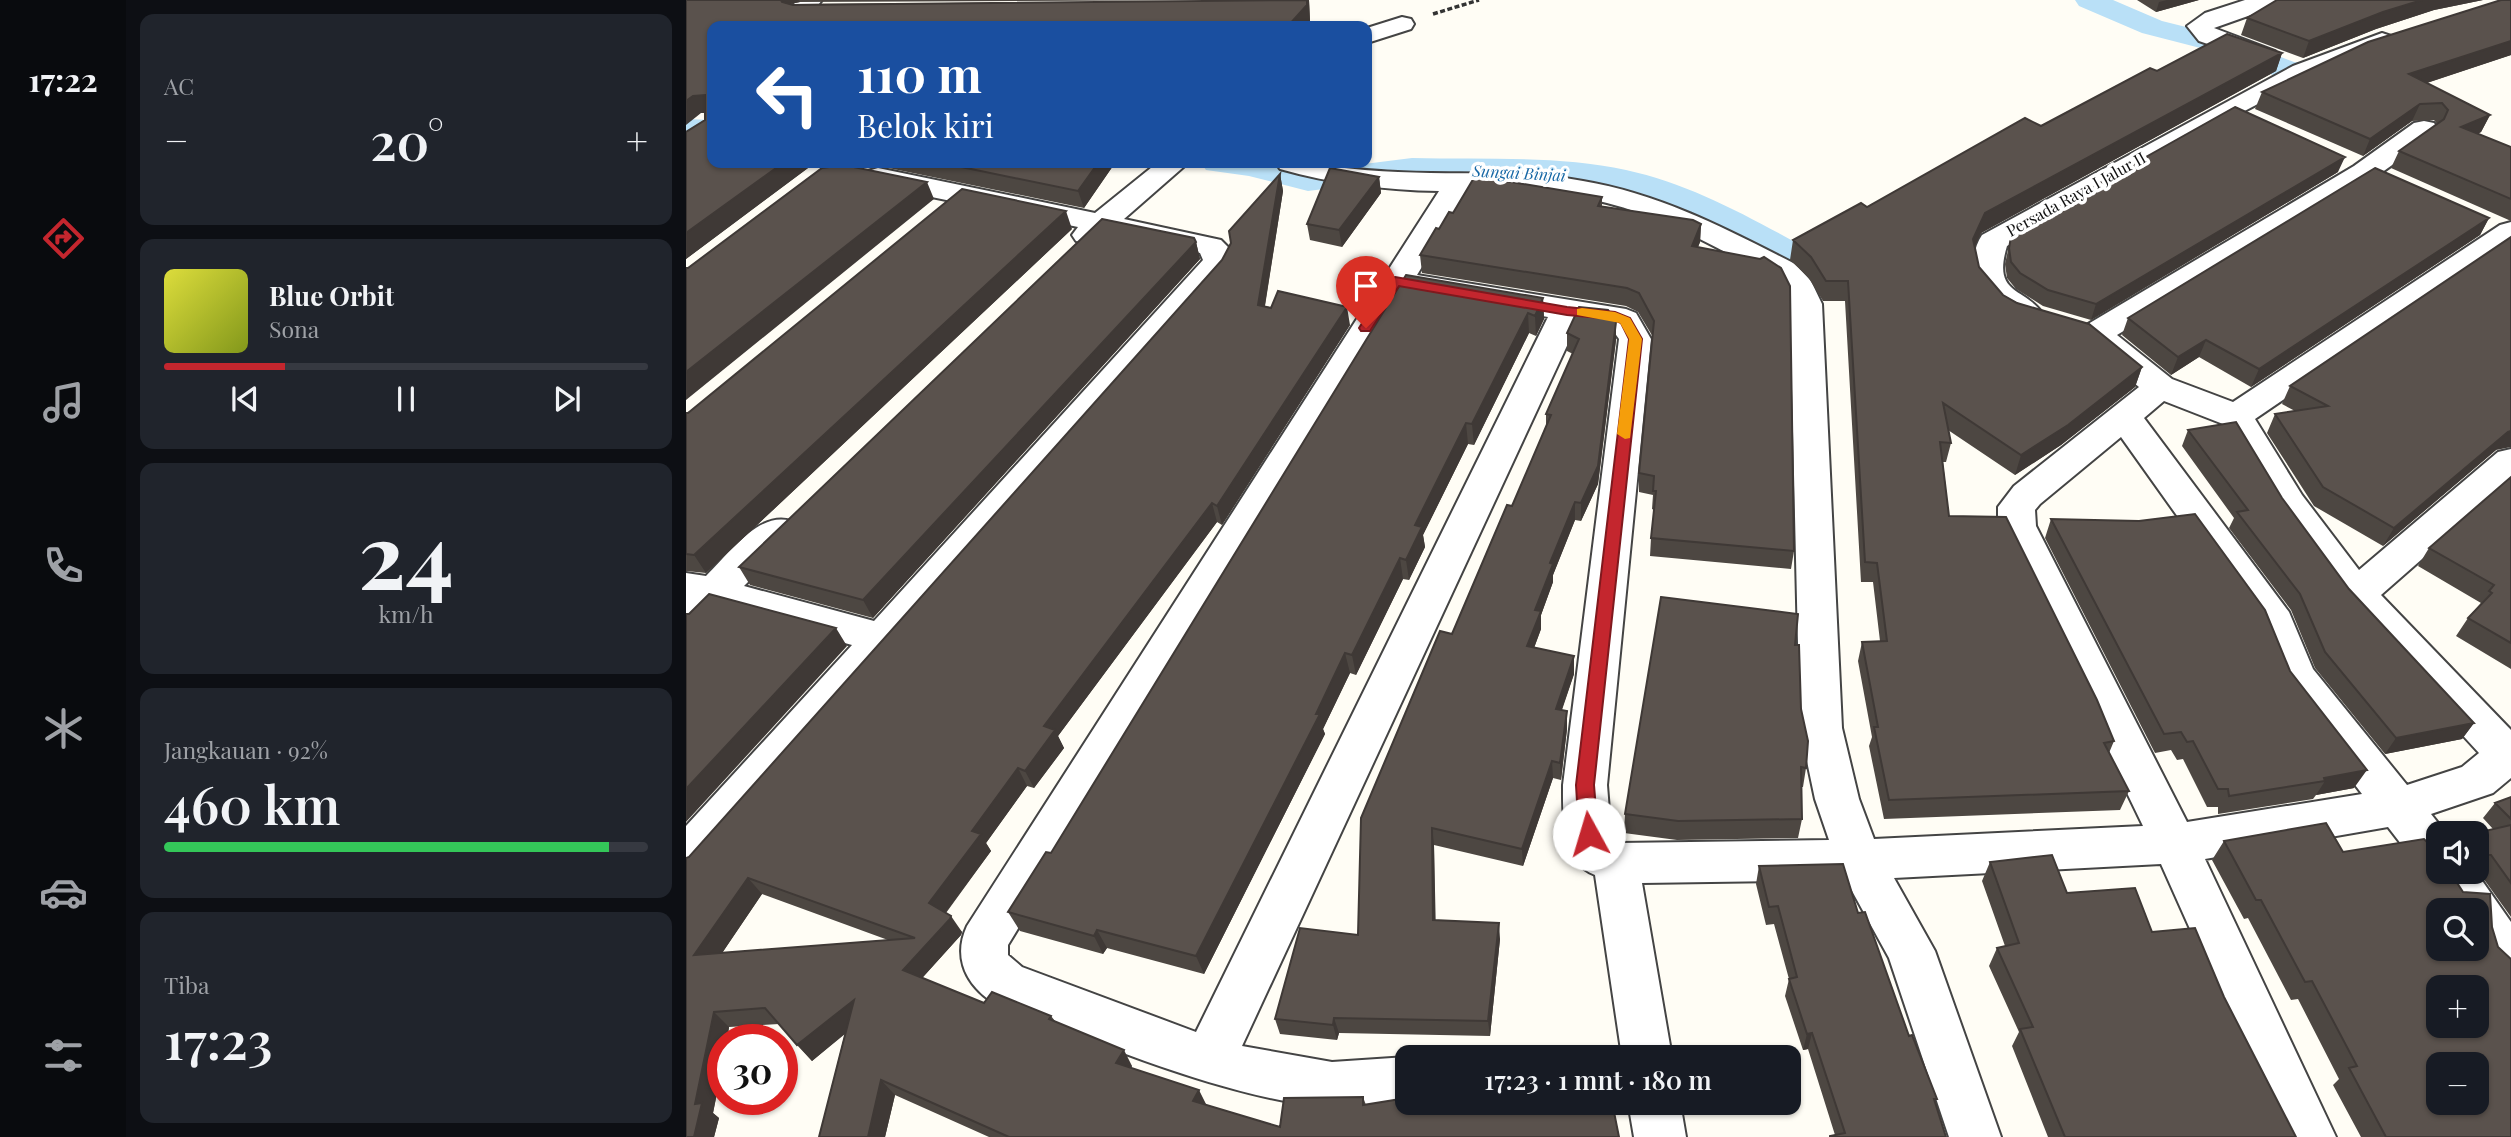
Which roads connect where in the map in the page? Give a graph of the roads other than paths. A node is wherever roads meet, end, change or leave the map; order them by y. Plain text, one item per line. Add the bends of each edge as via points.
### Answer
1 (2270, 0) edge
2 (1402, 24) road end
3 (1372, 34) edge
4 (2405, 34) edge
5 (2300, 72) junction
6 (2424, 129) edge
7 (1167, 168) edge
8 (1311, 168) edge
9 (852, 171) edge
10 (1460, 181) junction
11 (963, 194) junction
12 (2471, 219) edge
13 (931, 220) edge
14 (1101, 221) junction
15 (2510, 234) edge
16 (1061, 260) edge
17 (1395, 281) junction
18 (1567, 311) junction
19 (2074, 328) junction
20 (2160, 387) junction
21 (2236, 416) junction
22 (2125, 418) junction
23 (2511, 461) edge
24 (802, 507) edge
25 (2356, 594) junction
26 (695, 599) edge
27 (881, 638) junction
28 (2510, 756) edge
29 (2396, 807) junction
30 (2426, 843) edge
31 (2175, 844) junction
32 (686, 858) edge
33 (1859, 860) junction
34 (1616, 863) junction
35 (2458, 884) edge
36 (2511, 963) edge
37 (1645, 1045) edge
38 (1209, 1061) junction
39 (1395, 1083) edge
40 (1656, 1115) edge
41 (1660, 1137) edge
42 (1975, 1137) edge
43 (2310, 1137) edge

1 - 5 street via 2199,26 2208,36
2 - 3 street
4 - 5 street
5 - 19 street, Persada Raya I Jalur II via 2241,115 1993,241 1986,257 1987,275 1999,296 2013,307
6 - 19 street via 2364,172
7 - 14 street
8 - 10 street via 1337,174
9 - 11 street
10 - 17 street
10 - 33 street via 1581,189 1654,206 1784,271 1803,295 1821,728 1837,799
11 - 13 street
11 - 14 street
12 - 15 street
14 - 16 street
14 - 27 street via 1210,246 1218,260
15 - 21 street
17 - 18 street
17 - 38 street via 984,941 982,959 1005,983
18 - 34 street via 1625,320 1635,339 1585,785 1592,848 1600,859
18 - 38 street
19 - 20 street
20 - 21 street
20 - 22 street
21 - 25 street via 2289,504
22 - 29 street via 2275,623 2296,677
22 - 31 street via 2027,495 2016,507 2017,526
23 - 25 street
24 - 26 street
25 - 28 street
26 - 27 street
27 - 32 street
28 - 29 street via 2477,780
29 - 30 street
29 - 31 street
31 - 33 street
31 - 43 street
33 - 34 street
33 - 42 street via 1911,951
34 - 37 street
35 - 36 street
38 - 39 street via 1328,1087
40 - 41 street

